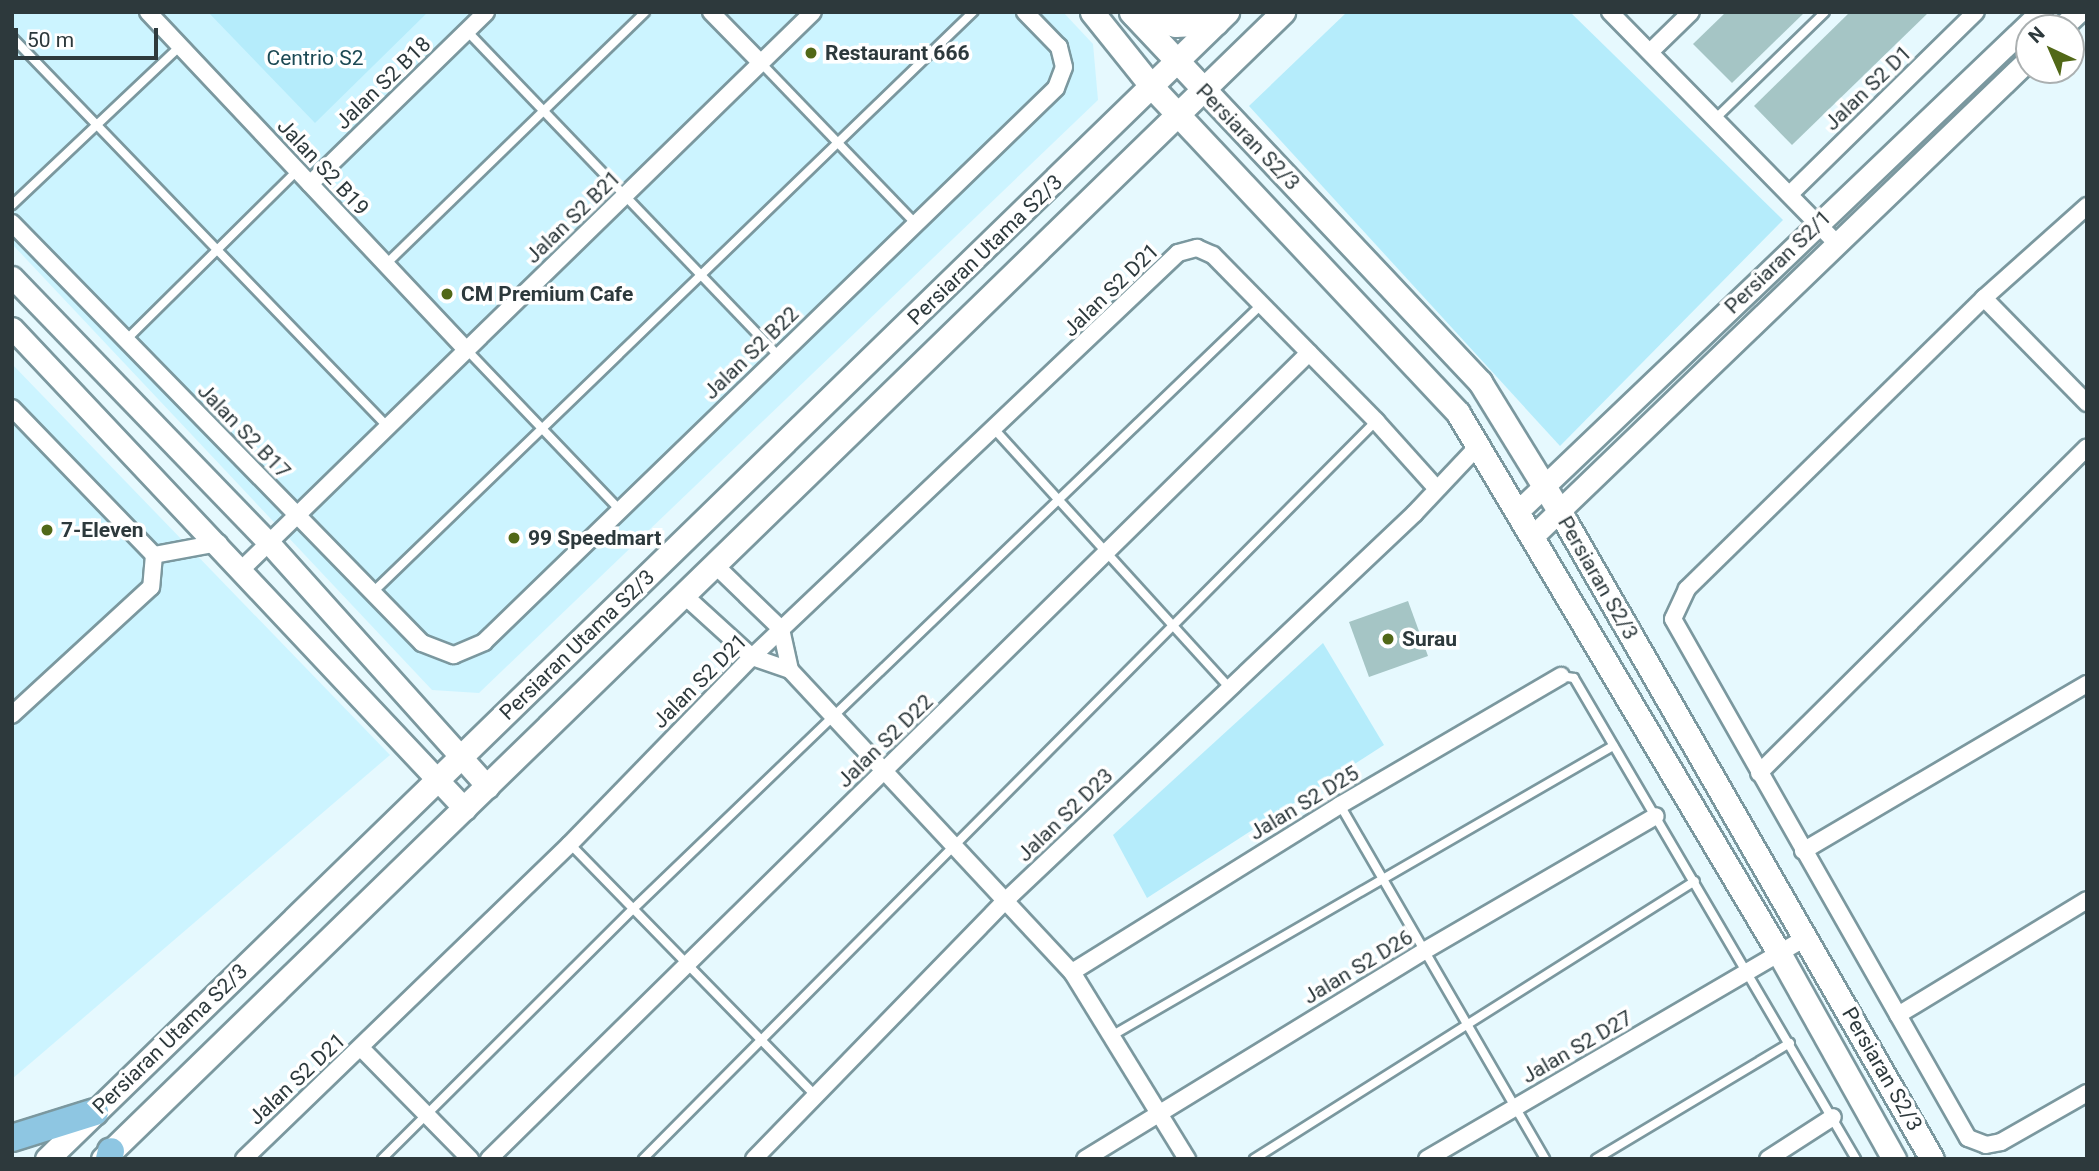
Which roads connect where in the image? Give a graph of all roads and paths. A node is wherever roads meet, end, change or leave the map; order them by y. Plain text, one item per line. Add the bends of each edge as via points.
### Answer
1 (148, 12) edge
2 (486, 12) edge
3 (645, 12) edge
4 (711, 12) edge
5 (813, 12) edge
6 (973, 12) edge
7 (1025, 12) edge
8 (1092, 12) edge
9 (1283, 12) edge
10 (1610, 12) edge
11 (1691, 12) edge
12 (1825, 12) edge
13 (1976, 12) edge
14 (2041, 12) edge
15 (1132, 14) edge
16 (1222, 18) edge
17 (467, 31) junction
18 (12, 37) edge
19 (180, 46) junction
20 (1121, 51) junction
21 (1650, 52) junction
22 (761, 63) junction
23 (1176, 63) junction
24 (2015, 72) edge
25 (1152, 87) junction
26 (1202, 90) junction
27 (545, 111) junction
28 (1178, 114) junction
29 (1121, 118) junction
30 (1715, 119) junction
31 (98, 123) junction
32 (838, 142) junction
33 (298, 170) junction
34 (310, 184) junction
35 (1790, 194) junction
36 (625, 195) junction
37 (12, 205) edge
38 (2087, 206) edge
39 (12, 223) edge
40 (1818, 223) junction
41 (916, 224) junction
42 (1837, 244) junction
43 (218, 249) junction
44 (386, 264) junction
45 (702, 275) junction
46 (12, 276) edge
47 (1984, 298) junction
48 (1263, 303) junction
49 (12, 328) edge
50 (126, 340) junction
51 (467, 350) junction
52 (1309, 353) junction
53 (778, 355) junction
54 (2087, 403) edge
55 (12, 408) edge
56 (1376, 421) junction
57 (388, 427) junction
58 (543, 428) junction
59 (995, 430) junction
60 (1480, 444) junction
61 (2087, 447) edge
62 (1544, 487) junction
63 (1437, 489) junction
64 (1059, 500) junction
65 (621, 511) junction
66 (1517, 512) junction
67 (1560, 512) junction
68 (298, 515) junction
69 (1532, 537) junction
70 (219, 543) junction
71 (269, 543) junction
72 (1106, 553) junction
73 (154, 555) junction
74 (716, 566) junction
75 (243, 568) junction
76 (373, 592) junction
77 (686, 597) junction
78 (1173, 626) junction
79 (781, 629) junction
80 (454, 655) joint
81 (752, 657) junction
82 (790, 670) junction
83 (1562, 676) joint
84 (2087, 684) edge
85 (1229, 687) junction
86 (12, 715) edge
87 (834, 716) junction
88 (1613, 746) junction
89 (461, 756) junction
90 (884, 771) junction
91 (1759, 773) junction
92 (438, 779) junction
93 (488, 787) junction
94 (1340, 804) junction
95 (465, 809) junction
96 (1656, 816) junction
97 (570, 844) junction
98 (955, 846) junction
99 (1803, 851) junction
100 (1381, 876) junction
101 (1695, 881) junction
102 (2087, 900) edge
103 (1005, 901) junction
104 (633, 909) junction
105 (1807, 937) junction
106 (1424, 951) junction
107 (1779, 953) junction
108 (687, 964) junction
109 (1749, 970) junction
110 (1072, 972) junction
111 (1898, 1015) junction
112 (1467, 1024) junction
113 (1113, 1035) junction
114 (762, 1041) junction
115 (1790, 1043) junction
116 (361, 1048) junction
117 (2087, 1093) edge
118 (817, 1097) junction
119 (1516, 1107) junction
120 (95, 1112) junction
121 (1161, 1113) junction
122 (427, 1115) junction
123 (1833, 1118) junction
124 (12, 1138) edge
125 (108, 1156) edge
126 (47, 1159) edge
127 (244, 1159) edge
128 (382, 1159) edge
129 (470, 1159) edge
130 (489, 1159) edge
131 (643, 1159) edge
132 (754, 1159) edge
133 (1084, 1159) edge
134 (1187, 1159) edge
135 (1254, 1159) edge
136 (1427, 1159) edge
137 (1545, 1159) edge
138 (1596, 1159) edge
139 (1768, 1159) edge
140 (1856, 1159) edge
141 (1894, 1159) edge
142 (1932, 1159) edge

1 - 19 street, Jalan S2 B19
2 - 17 street, Jalan S2 B18
3 - 27 lane
4 - 22 street
5 - 22 street, Jalan S2 B21
6 - 32 lane
7 - 41 street, Jalan S2 B22 via 1059,47 1064,67 1056,88
8 - 20 main road
9 - 26 main road, Persiaran Utama S2/3
10 - 21 street
11 - 21 street
12 - 30 lane
13 - 35 street, Jalan S2 D1
14 - 40 street, Persiaran S2/1
15 - 16 main road via 1175,25
15 - 23 main road, Persiaran S2/3
16 - 23 main road, Persiaran Utama S2/3
17 - 27 lane
17 - 34 street, Jalan S2 B18
18 - 31 lane
19 - 31 lane
19 - 33 street, Jalan S2 B19
20 - 25 main road
20 - 29 main road via 1129,89
21 - 30 street
22 - 32 lane
22 - 36 street, Jalan S2 B21
23 - 25 main road, Persiaran Utama S2/3
23 - 26 main road, Persiaran S2/3
24 - 42 street, Persiaran S2/1
25 - 28 main road
25 - 29 main road, Persiaran Utama S2/3
26 - 28 main road, Persiaran Utama S2/3
26 - 62 main road, Persiaran S2/3 via 1456,351
27 - 36 lane
27 - 44 lane
28 - 60 main road via 1397,343
28 - 74 main road, Persiaran Utama S2/3
29 - 89 main road, Persiaran Utama S2/3
30 - 35 street
31 - 37 lane
31 - 43 lane
32 - 41 lane
32 - 45 lane
33 - 34 street, Jalan S2 B19
33 - 43 lane
34 - 44 street, Jalan S2 B19
35 - 40 street
36 - 45 lane
36 - 51 street, Jalan S2 B21
38 - 47 street
39 - 50 street, Jalan S2 B17
40 - 42 street
40 - 62 street, Persiaran S2/1
41 - 53 street, Jalan S2 B22
42 - 67 street, Persiaran S2/1
43 - 50 lane
43 - 57 lane
44 - 51 street, Jalan S2 B19
45 - 53 lane
45 - 58 lane
46 - 71 street
47 - 54 street
47 - 91 street via 1687,589 1673,619
48 - 52 street
48 - 59 street, Jalan S2 D21 via 1213,256 1197,248 1178,253
48 - 64 lane
49 - 70 street
50 - 68 street, Jalan S2 B17
51 - 57 street, Jalan S2 B21
51 - 58 lane
52 - 56 street
52 - 72 street, Jalan S2 D22
53 - 65 street, Jalan S2 B22
55 - 73 street
56 - 63 street
56 - 78 lane
57 - 68 street, Jalan S2 B21
58 - 65 lane
58 - 76 lane
59 - 64 lane
59 - 79 street, Jalan S2 D21
60 - 63 street, Jalan S2 D23
60 - 66 main road
61 - 91 street
62 - 66 street, Persiaran S2/1
62 - 67 main road, Persiaran S2/3
63 - 85 street, Jalan S2 D23
64 - 72 lane
64 - 87 lane
65 - 80 street, Jalan S2 B22 via 484,642
66 - 69 main road
67 - 69 street, Persiaran S2/1
67 - 105 main road, Persiaran S2/3
68 - 71 street, Jalan S2 B21
68 - 76 street, Jalan S2 B17
69 - 107 main road
70 - 73 street
70 - 75 street
71 - 75 street, Jalan S2 B21
71 - 89 street
72 - 78 lane
72 - 90 street, Jalan S2 D22
73 - 86 street via 151,587
74 - 77 main road, Persiaran Utama S2/3
74 - 79 street
75 - 92 street
76 - 80 street, Jalan S2 B17 via 422,643
77 - 81 street
77 - 93 main road, Persiaran Utama S2/3
78 - 85 lane
78 - 98 lane
79 - 81 street, Jalan S2 D21
79 - 82 street
81 - 82 street
81 - 97 street, Jalan S2 D21
82 - 87 street
83 - 88 lane via 1574,678
83 - 94 street, Jalan S2 D25
84 - 99 street
85 - 103 street, Jalan S2 D23
87 - 90 street
87 - 104 lane
88 - 96 lane
88 - 100 lane
89 - 92 main road, Persiaran Utama S2/3
89 - 93 street
90 - 98 street
90 - 108 street, Jalan S2 D22
91 - 99 street
92 - 95 street
92 - 120 main road, Persiaran Utama S2/3
93 - 95 main road, Persiaran Utama S2/3
94 - 100 lane
94 - 110 street, Jalan S2 D25
95 - 125 main road, Persiaran Utama S2/3
96 - 101 lane
96 - 106 street, Jalan S2 D26
97 - 104 lane
97 - 116 street, Jalan S2 D21
98 - 103 street
98 - 114 lane
99 - 111 street
100 - 106 lane
100 - 113 lane
101 - 109 lane
101 - 112 lane
102 - 111 street
103 - 110 street
103 - 118 street, Jalan S2 D23
104 - 108 lane
104 - 122 lane
105 - 107 street, Jalan S2 D27
105 - 142 main road, Persiaran S2/3
106 - 112 lane
106 - 121 street, Jalan S2 D26
107 - 109 street, Jalan S2 D27
107 - 141 main road
108 - 114 lane
108 - 130 street, Jalan S2 D22
109 - 115 lane
109 - 119 street, Jalan S2 D27
110 - 113 street
111 - 117 street via 1968,1138 1986,1145 2001,1142
112 - 119 lane
112 - 135 lane
113 - 121 street
114 - 118 lane
114 - 131 lane
115 - 123 lane
115 - 138 lane
116 - 122 street
116 - 127 street, Jalan S2 D21
118 - 132 street, Jalan S2 D23
119 - 136 street, Jalan S2 D27
119 - 137 lane
120 - 124 main road
120 - 126 main road, Persiaran Utama S2/3
121 - 133 street, Jalan S2 D26
121 - 134 street
122 - 128 lane
122 - 129 street
123 - 139 street
123 - 140 lane

